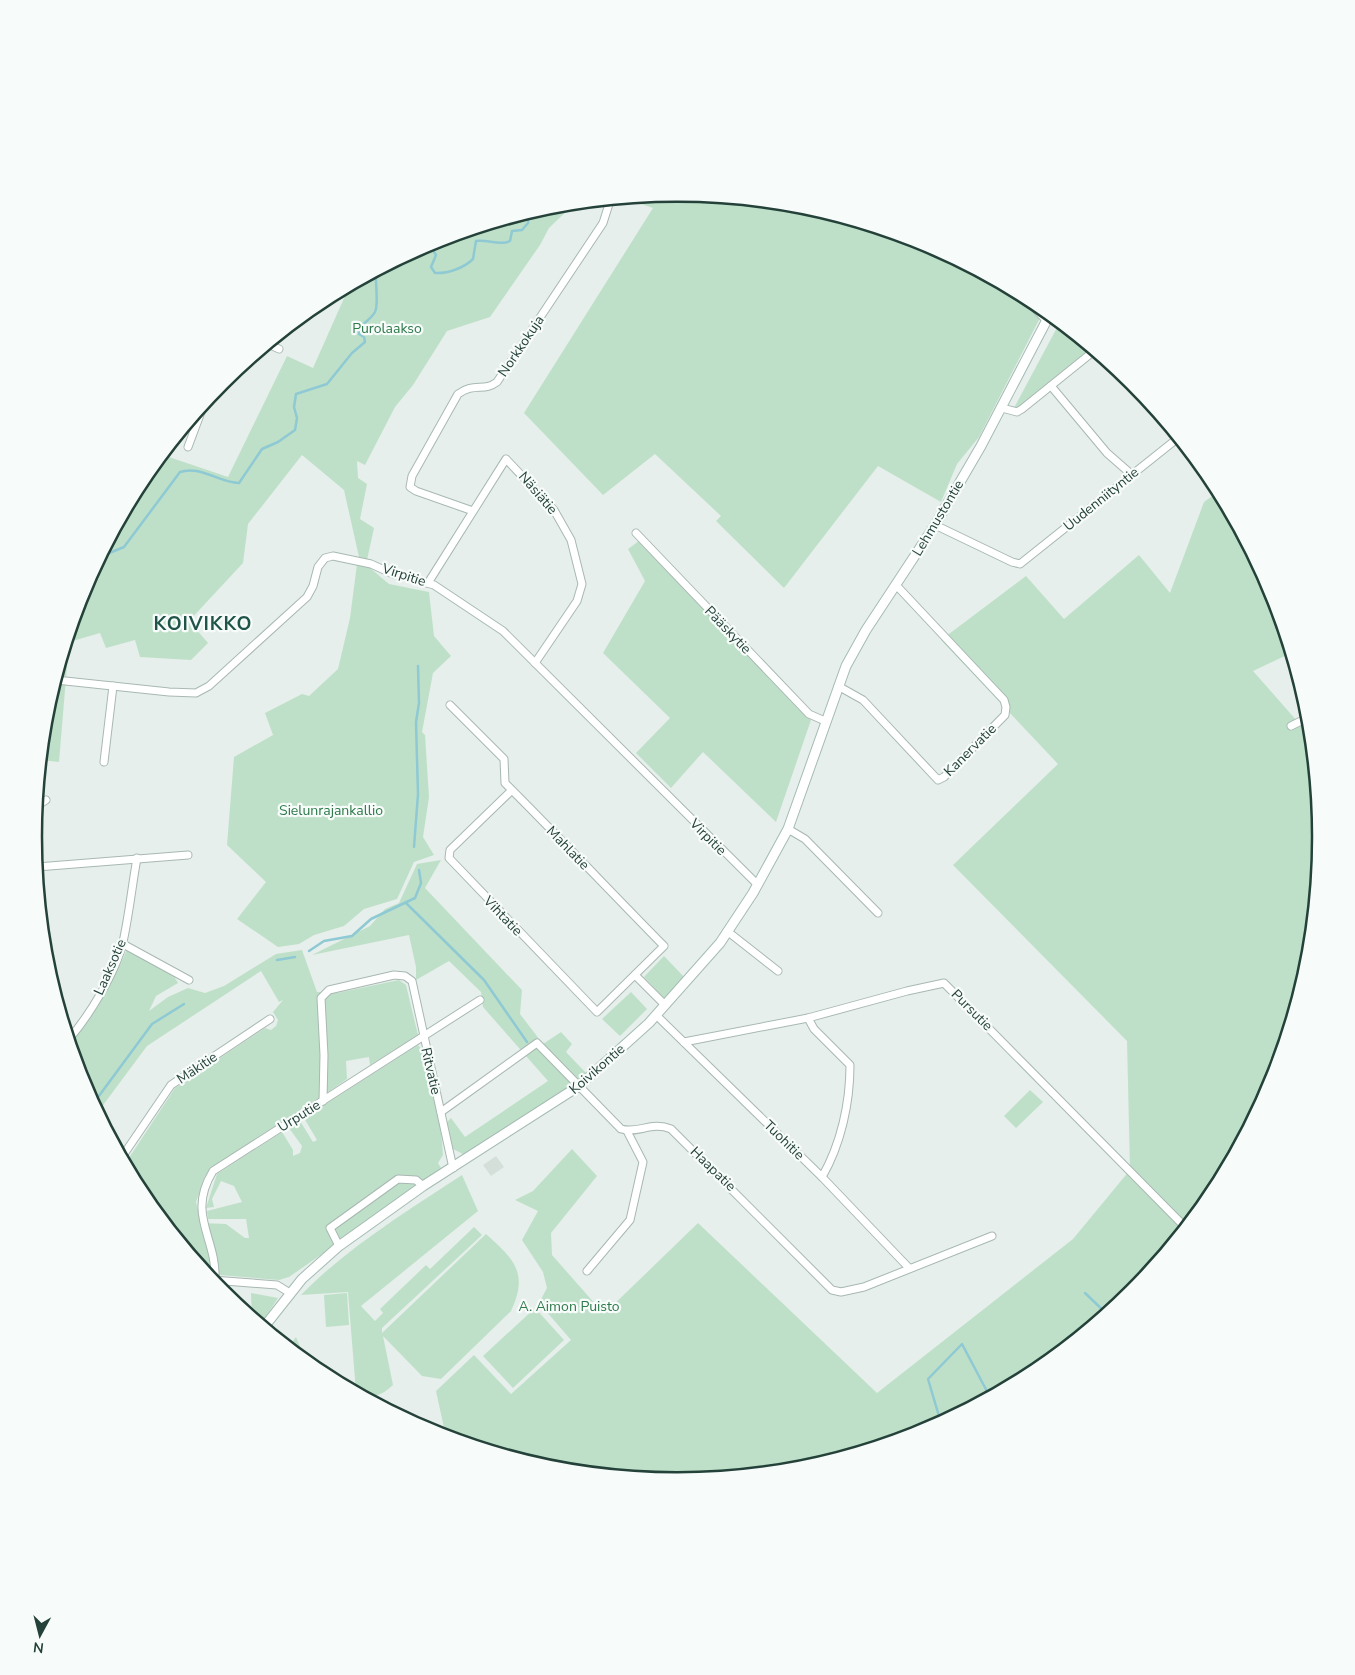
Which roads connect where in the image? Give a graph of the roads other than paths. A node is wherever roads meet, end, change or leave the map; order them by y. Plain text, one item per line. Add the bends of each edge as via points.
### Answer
1 (609, 207) edge
2 (1046, 321) edge
3 (275, 347) edge
4 (279, 349) dead end
5 (1089, 355) edge
6 (1051, 386) junction
7 (1002, 408) junction
8 (197, 423) edge
9 (1173, 442) edge
10 (188, 447) dead end
11 (1131, 474) junction
12 (473, 511) junction
13 (935, 525) junction
14 (636, 533) dead end
15 (428, 583) junction
16 (896, 585) junction
17 (534, 663) junction
18 (62, 681) edge
19 (113, 686) junction
20 (838, 686) junction
21 (450, 705) dead end
22 (825, 721) junction
23 (1301, 721) edge
24 (1291, 726) dead end
25 (104, 762) dead end
26 (512, 790) junction
27 (788, 829) junction
28 (188, 855) dead end
29 (137, 858) junction
30 (43, 866) edge
31 (758, 885) junction
32 (878, 913) dead end
33 (728, 932) junction
34 (123, 944) junction
35 (778, 971) dead end
36 (635, 975) junction
37 (189, 980) dead end
38 (626, 983) joint
39 (480, 1000) dead end
40 (665, 1005) junction
41 (656, 1015) junction
42 (808, 1018) junction
43 (270, 1019) dead end
44 (73, 1033) edge
45 (423, 1037) junction
46 (684, 1042) junction
47 (579, 1086) junction
48 (323, 1101) junction
49 (441, 1112) junction
50 (627, 1131) junction
51 (126, 1151) edge
52 (453, 1168) junction
53 (822, 1177) junction
54 (423, 1186) junction
55 (1181, 1223) edge
56 (992, 1236) dead end
57 (339, 1246) junction
58 (909, 1268) junction
59 (587, 1271) dead end
60 (214, 1272) edge
61 (222, 1281) edge
62 (290, 1293) junction
63 (268, 1322) edge

1 - 12 street, Norkkokuja via 603,223 497,382 490,387 468,387 458,394 412,476 410,487 416,491
2 - 7 main road, Lehmustontie
3 - 4 street
5 - 6 street
6 - 7 street via 1017,412
6 - 11 street via 1107,453
7 - 13 main road, Lehmustontie
8 - 10 street
9 - 11 street, Uudenniityntie
11 - 13 street, Uudenniityntie via 1020,564
12 - 15 street
12 - 17 street, Näsiätie via 506,459 554,510 571,540 582,584 577,601
13 - 16 main road, Lehmustontie
14 - 22 street, Pääskytie via 809,714
15 - 17 street, Virpitie via 503,631
15 - 19 street, Virpitie via 348,558 325,558 318,567 314,586 307,597 209,686 196,693 154,692
16 - 20 main road, Lehmustontie via 866,630
16 - 20 street, Kanervatie via 1004,700 1005,715 938,780 863,700
17 - 31 street, Virpitie
18 - 19 street, Virpitie
19 - 25 street
20 - 22 main road, Lehmustontie
21 - 26 street, Mahlatie via 504,760 505,783
22 - 27 main road, Koivikontie
23 - 24 street
26 - 36 street, Mahlatie via 666,948
26 - 38 street, Vihtatie via 450,850 450,861 597,1012
27 - 31 main road, Koivikontie
27 - 32 street via 805,839
28 - 29 street
29 - 30 street
29 - 34 street, Laaksotie
31 - 33 main road, Koivikontie
33 - 35 street
33 - 40 main road, Koivikontie
34 - 37 street
34 - 44 street, Laaksotie via 109,976
36 - 38 street, Mahlatie
36 - 40 street
39 - 45 street, Urputie
40 - 41 main road, Koivikontie
41 - 46 street, Tuohitie
41 - 47 main road, Koivikontie
42 - 46 street, Pursutie
42 - 53 street via 814,1029 850,1065 840,1137
42 - 55 street, Pursutie via 944,983
43 - 51 street, Mäkitie via 171,1085
45 - 48 street, Urputie
45 - 48 street, Ritvatie via 412,981 405,976 394,975 330,990 321,998
45 - 49 street, Ritvatie
46 - 53 street, Tuohitie
47 - 49 street via 538,1043
47 - 50 street via 617,1126
47 - 52 main road, Koivikontie
48 - 60 street, Urputie via 213,1171 203,1191 201,1208 216,1263
49 - 52 street, Ritvatie
50 - 58 street, Haapatie via 656,1125 671,1129 832,1290 841,1292 864,1287
50 - 59 street via 643,1162 630,1220
52 - 54 main road, Koivikontie
53 - 58 street, Tuohitie
54 - 57 main road, Koivikontie
54 - 57 street via 416,1180 398,1179 330,1228
56 - 58 street
57 - 62 main road, Koivikontie
61 - 62 street via 277,1285
62 - 63 main road, Koivikontie

